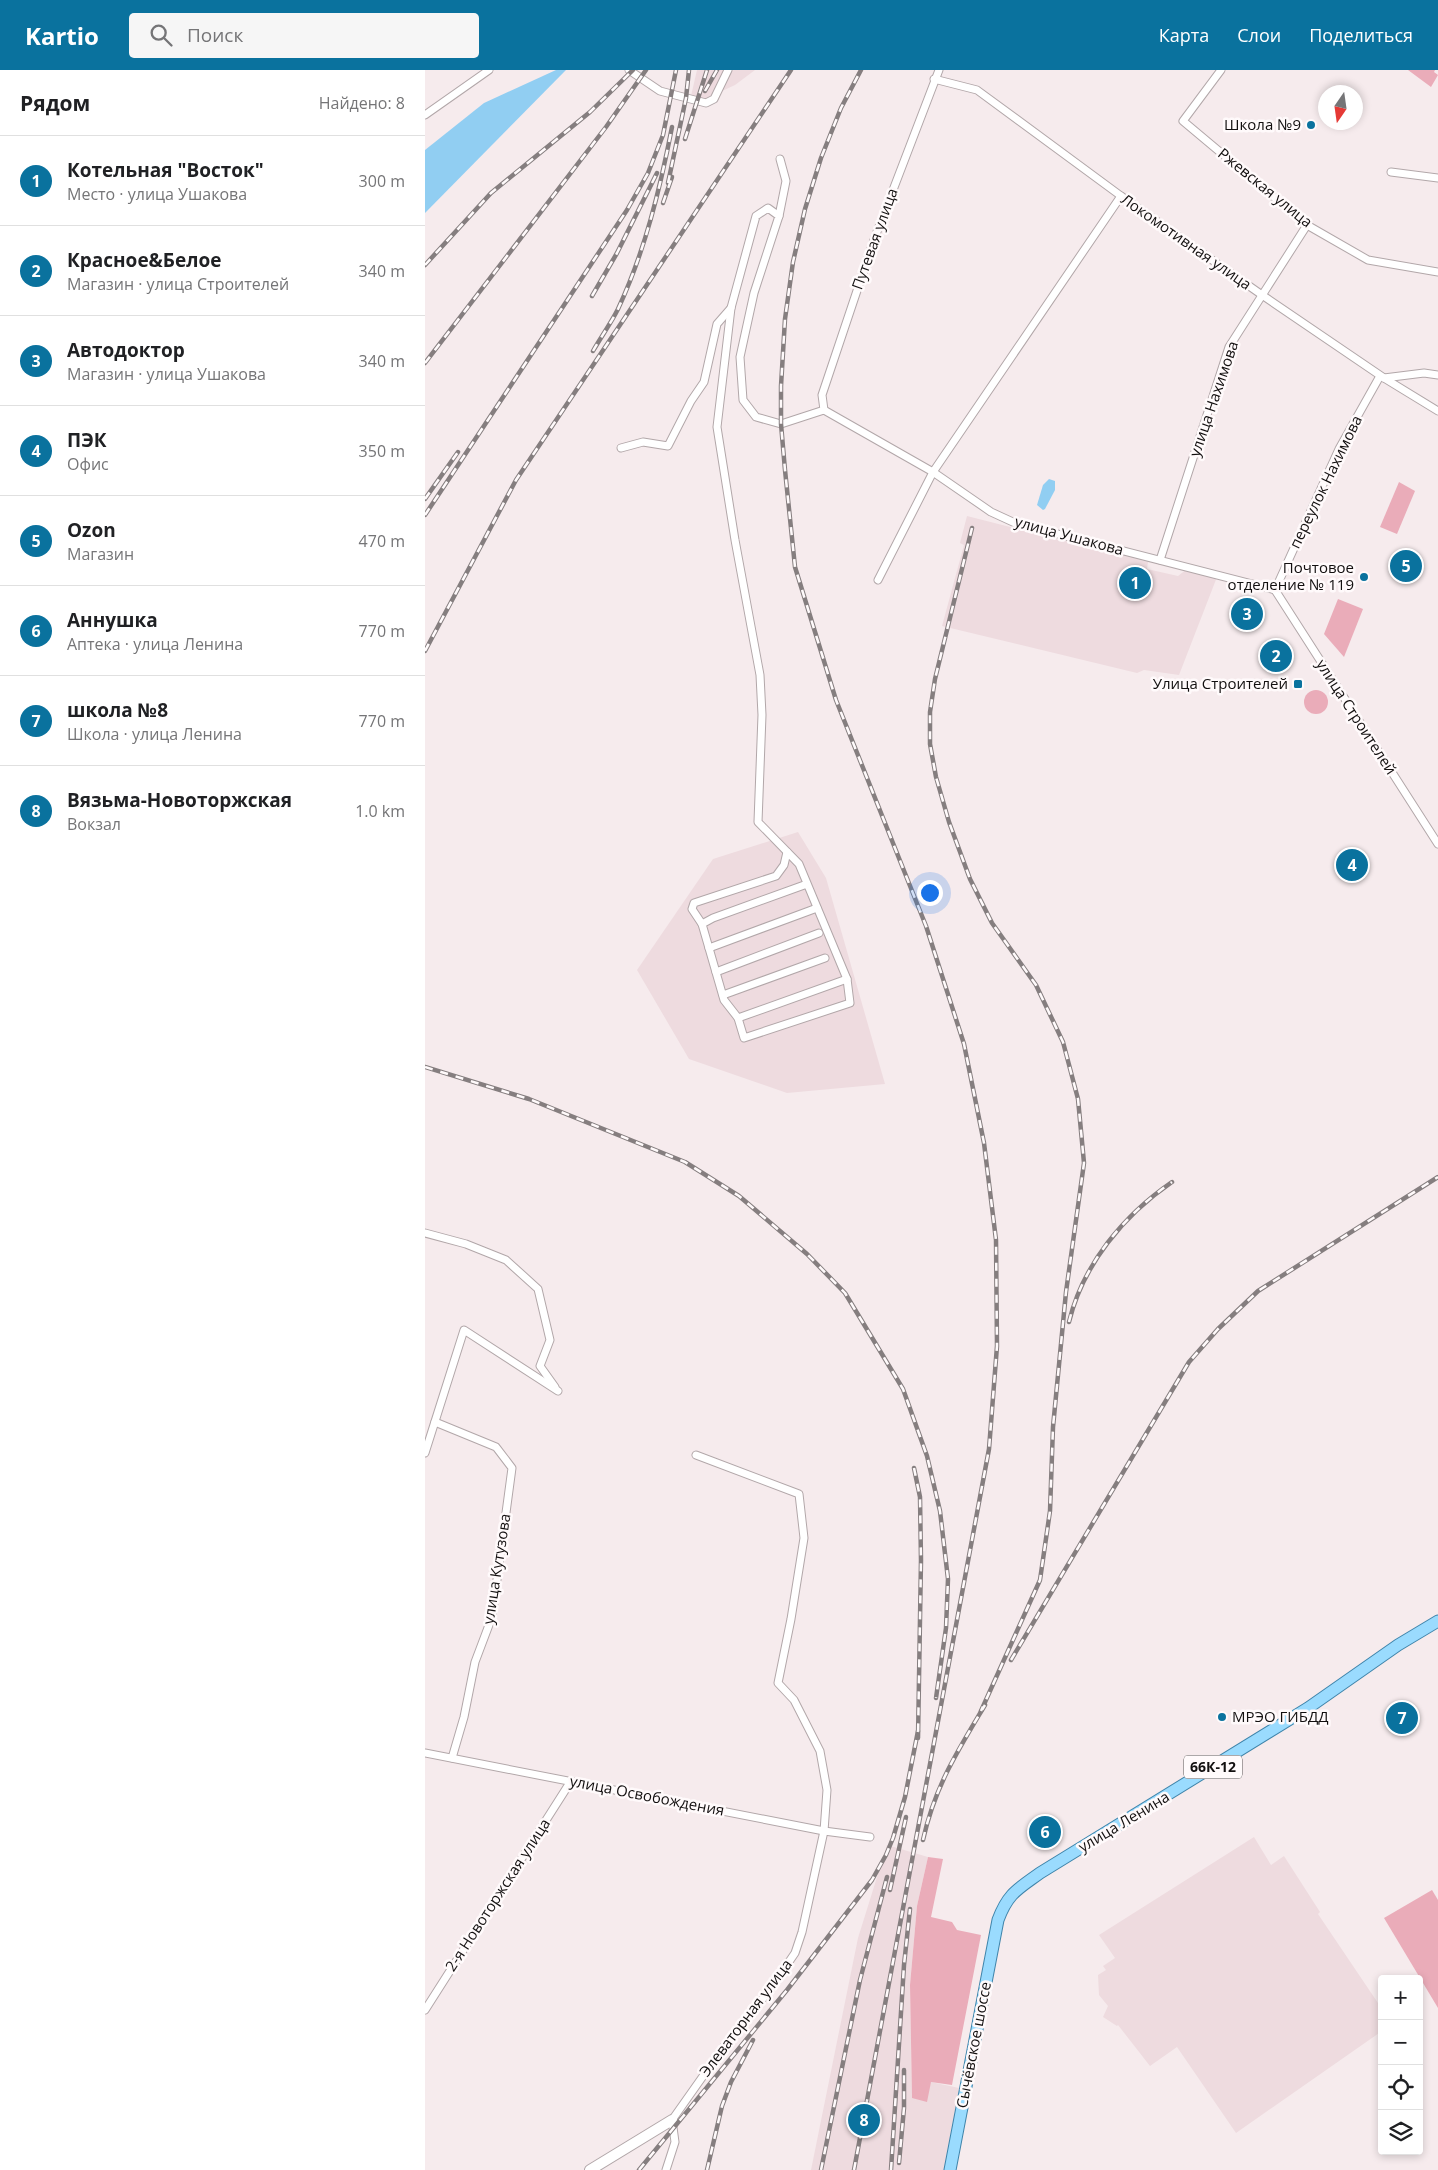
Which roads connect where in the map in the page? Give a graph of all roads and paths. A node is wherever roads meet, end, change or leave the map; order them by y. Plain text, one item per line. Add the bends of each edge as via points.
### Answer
1 (489, 70) edge
2 (629, 70) edge
3 (728, 70) edge
4 (939, 70) edge
5 (1221, 70) edge
6 (934, 79) junction
7 (425, 116) edge
8 (780, 160) dead end
9 (1391, 172) dead end
10 (1438, 178) edge
11 (1121, 196) junction
12 (779, 216) junction
13 (1307, 225) junction
14 (1438, 272) edge
15 (1262, 295) junction
16 (731, 308) junction
17 (1438, 375) edge
18 (1382, 377) junction
19 (824, 410) junction
20 (1438, 411) edge
21 (621, 448) dead end
22 (933, 472) junction
23 (1160, 560) junction
24 (878, 580) dead end
25 (1275, 590) junction
26 (1438, 844) edge
27 (787, 852) junction
28 (807, 884) junction
29 (817, 908) junction
30 (702, 924) junction
31 (819, 933) dead end
32 (709, 948) junction
33 (825, 958) dead end
34 (716, 972) junction
35 (847, 979) junction
36 (723, 995) junction
37 (738, 1018) junction
38 (425, 1234) edge
39 (435, 1422) junction
40 (425, 1453) edge
41 (696, 1455) dead end
42 (1438, 1621) edge
43 (425, 1753) edge
44 (452, 1758) junction
45 (571, 1781) junction
46 (824, 1831) junction
47 (870, 1836) dead end
48 (998, 1920) joint
49 (425, 2010) edge
50 (672, 2120) junction
51 (590, 2170) edge
52 (667, 2170) edge
53 (950, 2170) edge

1 - 7 street
2 - 3 street via 660,91 706,102 714,99
4 - 6 street, Путевая улица
5 - 13 street, Ржевская улица via 1183,121
6 - 11 street, Локомотивная улица via 977,90
6 - 19 street, Путевая улица via 821,395
8 - 12 street via 785,181
9 - 10 street
11 - 15 street, Локомотивная улица
11 - 22 street
12 - 16 street via 768,208 756,216
12 - 19 street via 754,293 741,357 743,400 756,417 781,424
13 - 14 street, Ржевская улица via 1369,260
13 - 15 street, улица Нахимова
15 - 18 street, Локомотивная улица
15 - 23 street, улица Нахимова via 1229,347
16 - 21 street via 717,324 704,382 668,446 643,442
16 - 27 street via 717,427 760,675 762,714 758,822
17 - 18 street
18 - 20 street, Локомотивная улица
18 - 25 street, переулок Нахимова via 1339,449
19 - 22 street, улица Ушакова
22 - 23 street, улица Ушакова via 1001,518
22 - 24 street
23 - 25 street, улица Ушакова
25 - 26 street, улица Строителей
27 - 28 street via 799,864
27 - 30 street via 784,865 776,876 694,903 693,908
28 - 29 street
28 - 30 street
29 - 32 street
29 - 35 street
30 - 32 street
31 - 34 street
32 - 34 street
33 - 36 street
34 - 36 street
35 - 37 street
35 - 37 street via 850,1003 744,1038
36 - 37 street
38 - 39 street via 466,1244 506,1260 538,1289 550,1340 540,1366 558,1391 464,1330
39 - 40 street
39 - 44 street, улица Кутузова via 496,1447 513,1468 492,1617 475,1662
41 - 46 street, Элеваторная улица via 799,1494 804,1538 778,1683 794,1700 820,1751 827,1790
42 - 48 main road, улица Ленина / 66К-12 via 1308,1708 1040,1873 1005,1902
43 - 44 street, улица Освобождения
44 - 45 street, улица Освобождения
45 - 46 street, улица Освобождения
45 - 49 street, 2-я Новоторжская улица
46 - 47 street, улица Освобождения
46 - 50 street, Элеваторная улица via 795,1953
48 - 53 main road, Сычёвское шоссе / 66К-12
50 - 51 street
50 - 52 street via 675,2142

